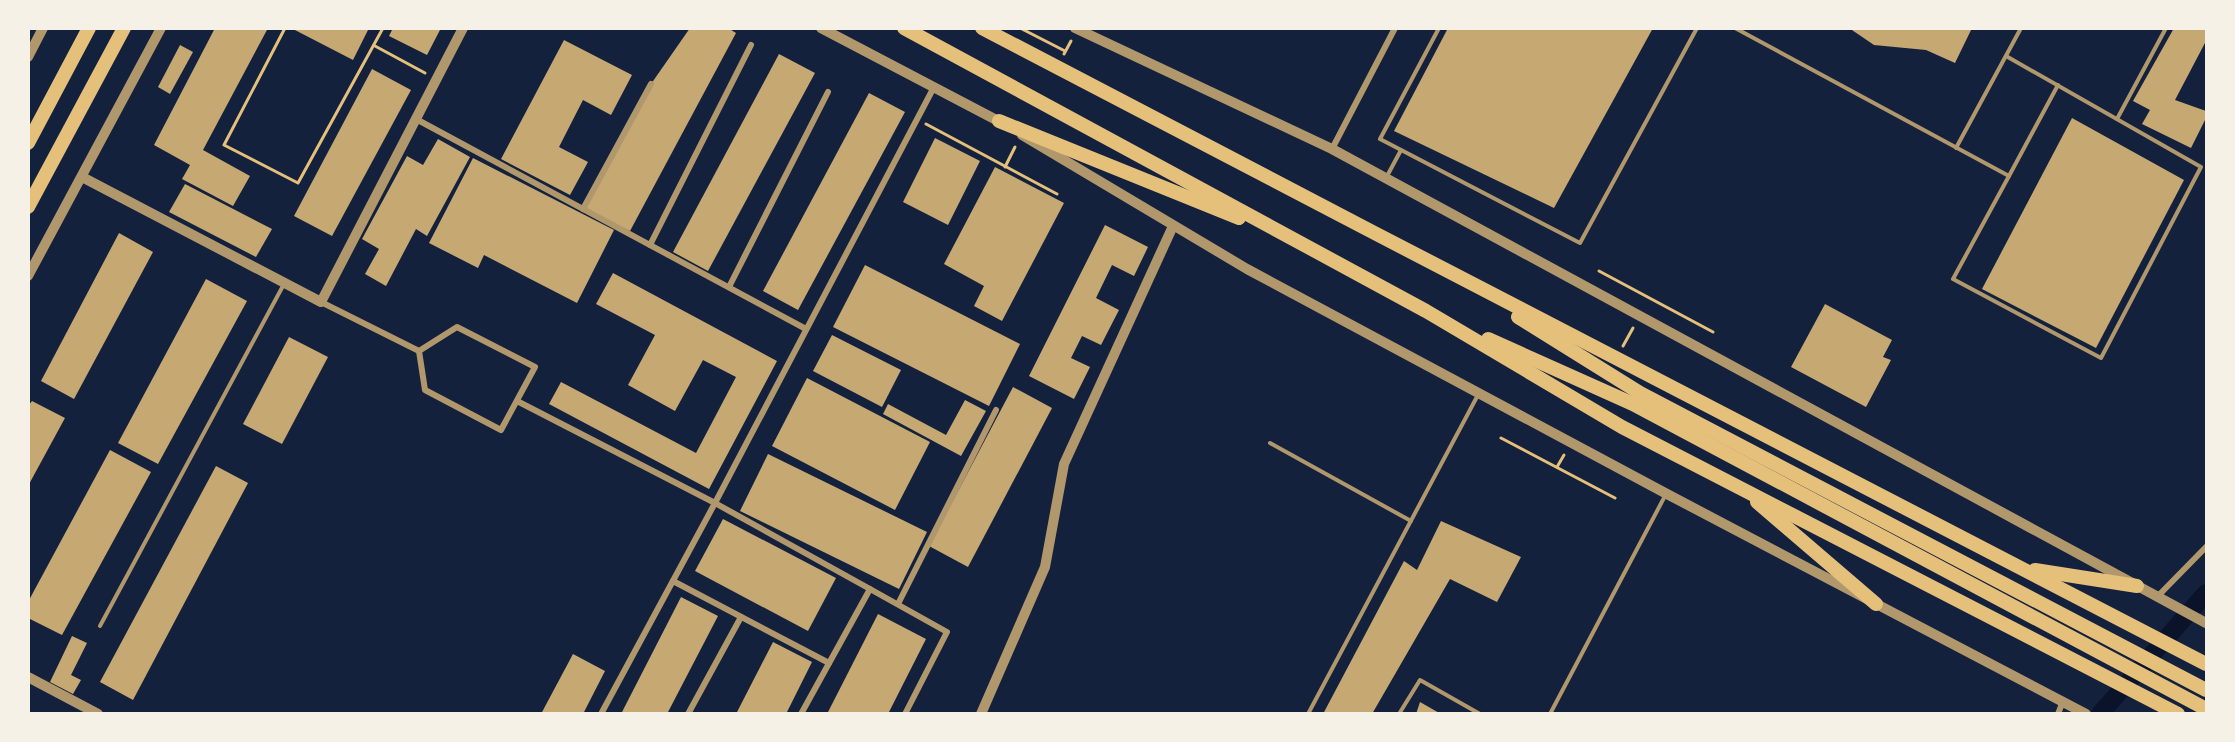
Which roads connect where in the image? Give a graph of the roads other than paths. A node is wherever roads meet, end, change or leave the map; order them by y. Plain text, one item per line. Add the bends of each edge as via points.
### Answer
1 (43, 28) edge
2 (90, 28) edge
3 (124, 28) edge
4 (160, 28) edge
5 (464, 28) edge
6 (820, 28) edge
7 (904, 28) edge
8 (982, 28) edge
9 (1075, 28) edge
10 (1395, 28) edge
11 (1439, 28) edge
12 (1697, 28) edge
13 (1735, 28) edge
14 (2021, 28) edge
15 (2166, 28) edge
16 (751, 45) dead end
17 (2006, 56) junction
18 (28, 57) edge
19 (651, 84) dead end
20 (2058, 86) junction
21 (934, 87) junction
22 (828, 92) dead end
23 (416, 119) junction
24 (2117, 119) junction
25 (999, 121) junction
26 (28, 143) edge
27 (1956, 148) junction
28 (1332, 149) junction
29 (1401, 150) junction
30 (2009, 176) junction
31 (82, 177) junction
32 (1386, 178) junction
33 (28, 207) edge
34 (583, 209) junction
35 (1173, 226) junction
36 (1297, 242) junction
37 (650, 245) junction
38 (1445, 272) junction
39 (28, 276) edge
40 (284, 283) junction
41 (729, 287) junction
42 (321, 302) junction
43 (1426, 311) junction
44 (806, 329) junction
45 (419, 351) junction
46 (1479, 393) junction
47 (1636, 399) junction
48 (517, 401) junction
49 (996, 410) dead end
50 (1270, 443) dead end
51 (1739, 487) junction
52 (1667, 494) junction
53 (715, 503) junction
54 (1411, 521) junction
55 (2206, 546) edge
56 (2023, 568) junction
57 (673, 581) junction
58 (2137, 586) junction
59 (870, 589) junction
60 (2157, 597) junction
61 (898, 604) junction
62 (1876, 604) junction
63 (741, 617) junction
64 (2206, 623) edge
65 (100, 626) dead end
66 (2202, 662) edge
67 (829, 663) junction
68 (28, 677) edge
69 (2206, 690) edge
70 (2063, 701) junction
71 (2206, 709) edge
72 (98, 714) edge
73 (601, 714) edge
74 (688, 714) edge
75 (801, 714) edge
76 (905, 714) edge
77 (981, 714) edge
78 (1308, 714) edge
79 (1399, 714) edge
80 (1480, 714) edge
81 (1550, 714) edge
82 (2058, 714) edge
83 (2086, 714) edge
84 (2178, 714) edge

1 - 18 street
2 - 26 main road
3 - 33 main road
4 - 31 street
5 - 23 street
6 - 21 street
7 - 36 main road
8 - 38 main road
9 - 28 street
10 - 28 street
11 - 29 lane via 1380,139
12 - 29 lane via 1580,243
13 - 27 lane
14 - 17 lane
15 - 24 lane
16 - 37 street
17 - 20 lane
17 - 27 lane
19 - 34 street
20 - 24 lane
20 - 30 lane
21 - 25 street
21 - 44 street
22 - 41 street
23 - 34 street
23 - 42 street
24 - 30 lane via 2200,167 2100,358 1953,279
25 - 35 street
25 - 36 main road
27 - 30 lane
28 - 32 street
29 - 32 lane
31 - 39 street
31 - 40 street
32 - 58 street
34 - 37 street
35 - 46 street
35 - 77 street via 1064,464 1045,567
36 - 43 main road
37 - 41 street
38 - 47 main road
38 - 56 main road
40 - 42 street
40 - 65 lane
41 - 44 street
42 - 45 street
43 - 47 main road
43 - 51 main road via 1622,427
44 - 53 street
45 - 48 street via 425,390 501,430
45 - 48 street via 458,327 535,367
46 - 52 street
46 - 54 lane
47 - 69 main road
47 - 71 main road
48 - 53 street
49 - 61 street
50 - 54 lane
51 - 62 main road
51 - 84 main road
52 - 62 street
52 - 81 lane
53 - 57 street
53 - 59 street
54 - 78 lane
55 - 60 street
56 - 58 main road
56 - 66 main road
57 - 63 street
57 - 73 street
58 - 60 street
59 - 61 street
59 - 67 street
60 - 64 street
61 - 76 street via 947,632
62 - 70 street
63 - 67 street
63 - 74 street
67 - 75 street
68 - 72 street
70 - 82 street
70 - 83 street
79 - 80 lane via 1420,680

